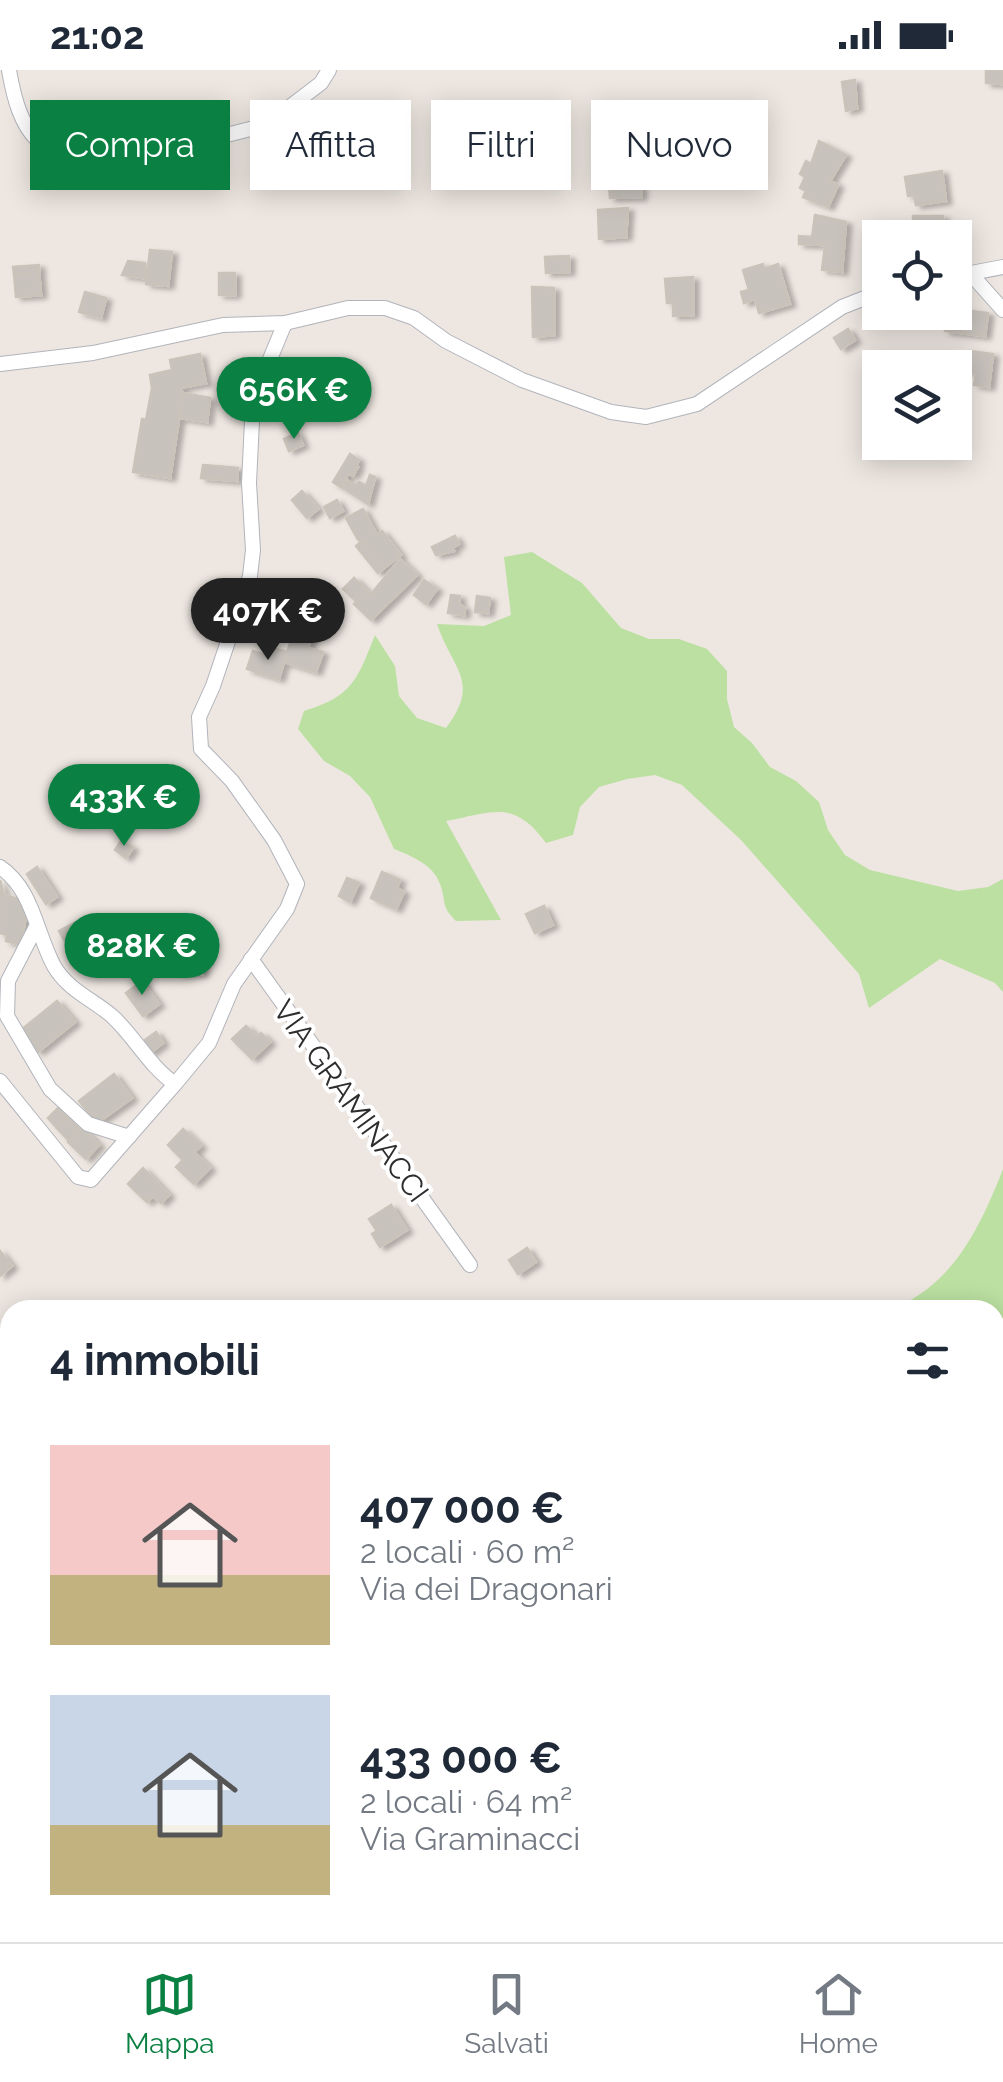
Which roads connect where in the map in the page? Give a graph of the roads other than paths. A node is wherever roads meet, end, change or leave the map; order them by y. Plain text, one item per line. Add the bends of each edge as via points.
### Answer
1 (8, 70) edge
2 (329, 70) edge
3 (1003, 267) edge
4 (972, 273) edge
5 (972, 284) edge
6 (862, 297) edge
7 (1003, 310) edge
8 (285, 323) junction
9 (0, 364) edge
10 (0, 867) edge
11 (37, 925) junction
12 (251, 958) junction
13 (0, 1080) edge
14 (175, 1084) junction
15 (129, 1138) junction
16 (470, 1265) dead end

1 - 2 street via 15,107 37,142 106,166 266,125
3 - 4 street
5 - 7 street
6 - 8 street via 698,404 646,417 611,412 522,380 385,308 348,308
8 - 9 street via 223,325 92,353
8 - 12 street via 253,400 250,576 198,717 202,749 274,840 297,884 288,909
10 - 11 street via 14,876
11 - 14 street via 63,978 112,1017
11 - 15 street via 8,981 7,1016 50,1089 88,1124
12 - 14 street, VIA GRAMINACCI via 209,1043
12 - 16 street, VIA GRAMINACCI
13 - 15 street, VIA GRAMINACCI via 86,1180
14 - 15 street, VIA GRAMINACCI

